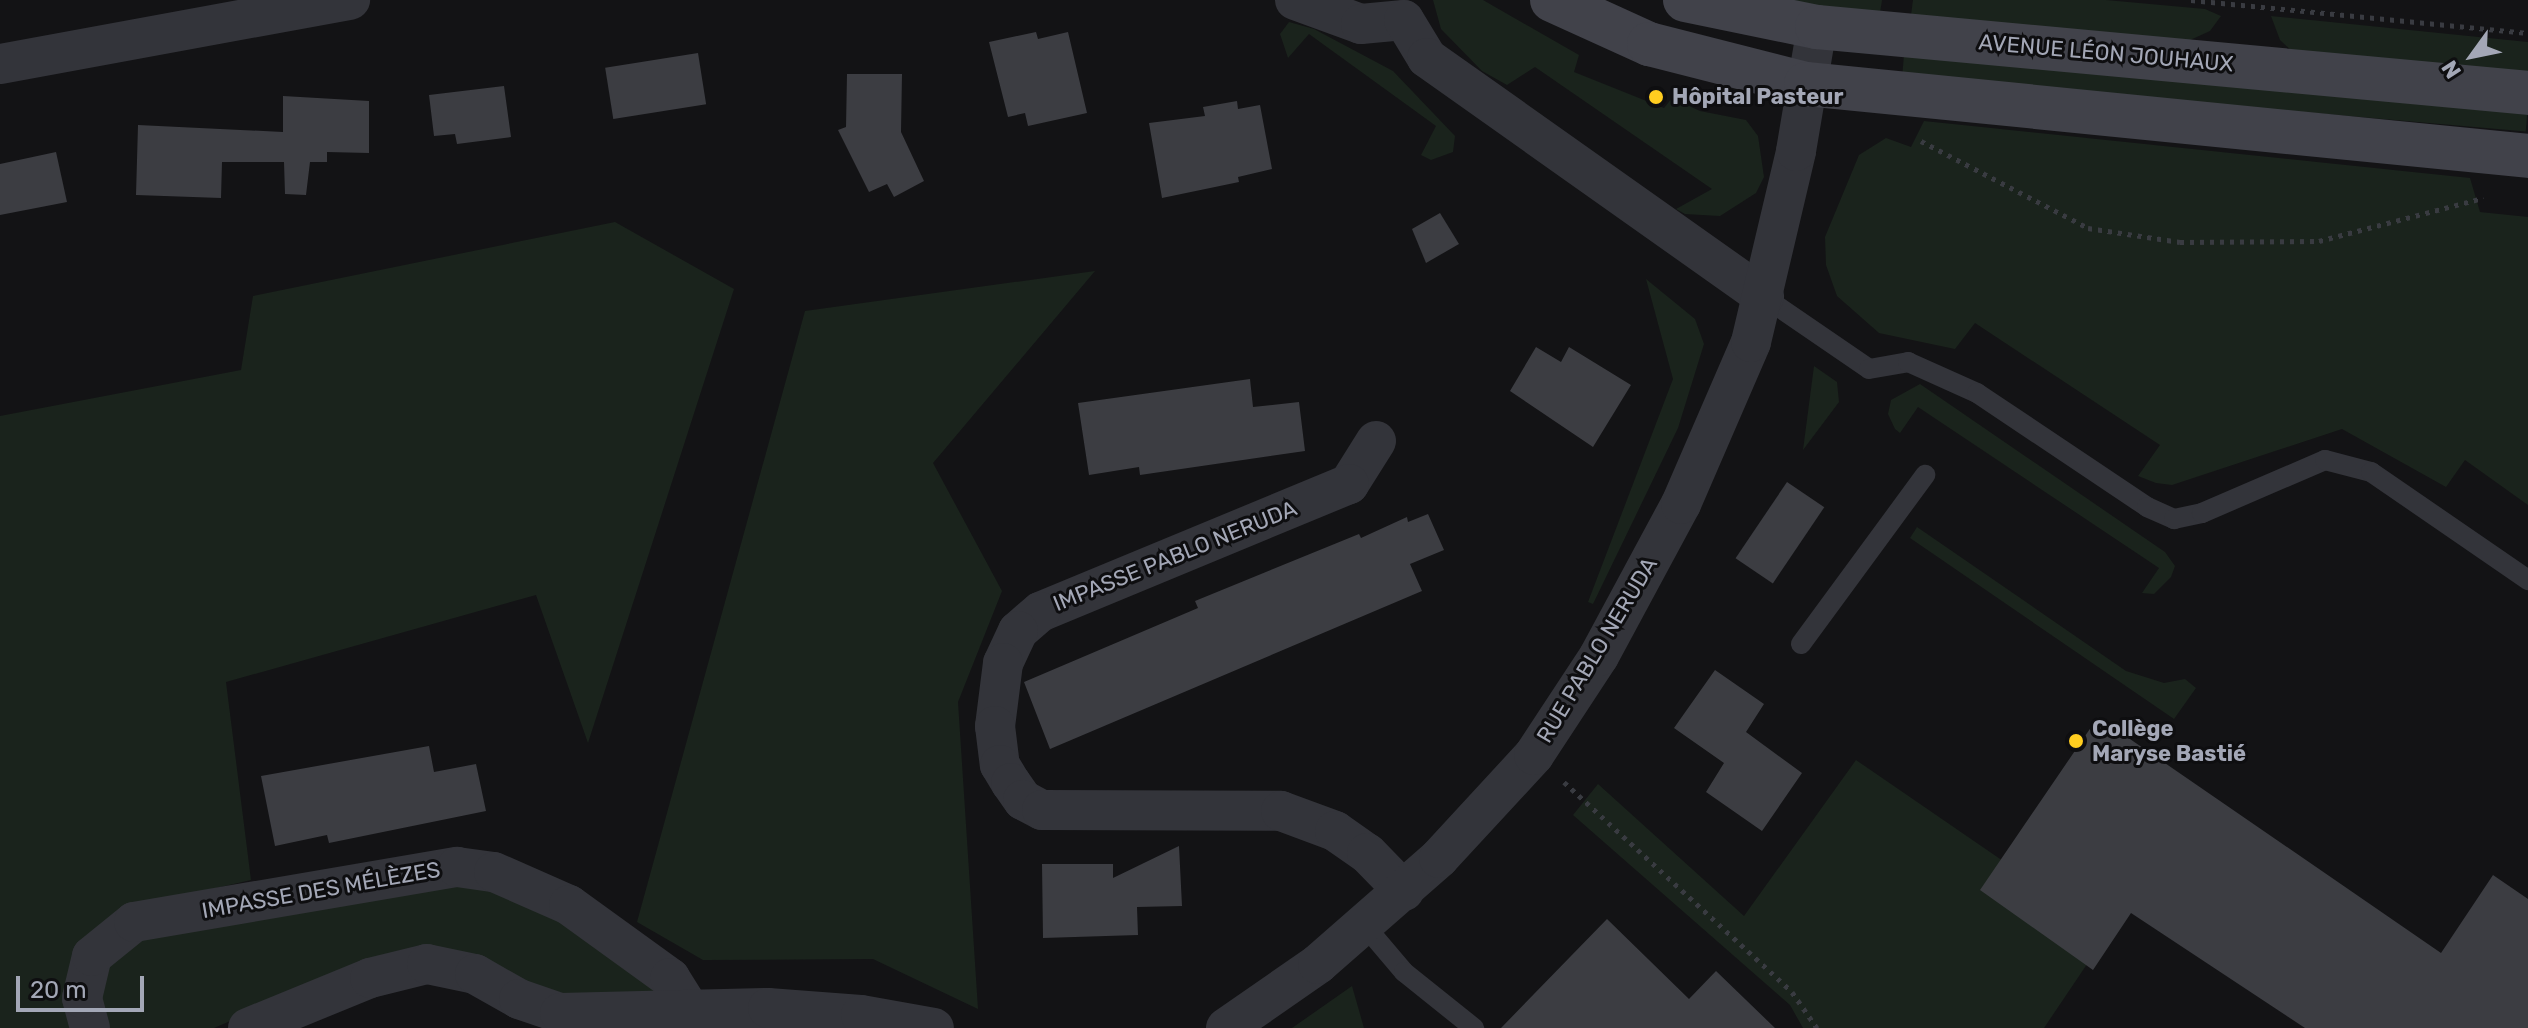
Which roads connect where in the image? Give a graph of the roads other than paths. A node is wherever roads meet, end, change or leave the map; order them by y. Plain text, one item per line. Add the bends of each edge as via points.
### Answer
1 (350, 0) edge
2 (1295, 0) edge
3 (1552, 0) edge
4 (1685, 0) edge
5 (264, 7) edge
6 (1402, 10) edge
7 (1817, 27) junction
8 (0, 64) edge
9 (1806, 84) junction
10 (2528, 93) edge
11 (2528, 156) edge
12 (1764, 297) junction
13 (1376, 441) dead end
14 (1925, 475) dead end
15 (2528, 580) edge
16 (1801, 644) dead end
17 (1404, 891) junction
18 (1365, 926) junction
19 (688, 1007) junction
20 (90, 1028) edge
21 (248, 1028) edge
22 (934, 1028) edge
23 (1226, 1028) edge
24 (1474, 1028) edge

1 - 5 street
2 - 6 street via 1361,24
3 - 9 main road via 1649,44
4 - 7 main road, AVENUE LÉON JOUHAUX
5 - 8 street
6 - 12 street via 1427,58
7 - 9 street, RUE PABLO NERUDA
7 - 10 main road, AVENUE LÉON JOUHAUX
9 - 11 main road
9 - 12 street, RUE PABLO NERUDA
12 - 15 lane via 1869,369 1908,362 1977,393 2147,507 2174,519 2202,513 2325,460 2371,472
12 - 17 street, RUE PABLO NERUDA via 1751,342 1654,558 1534,755
13 - 17 street, IMPASSE PABLO NERUDA via 1349,484 1040,612 1018,631 1003,663 995,726 1005,774 1023,800 1042,810 1281,811 1335,831 1367,853
14 - 16 lane
17 - 18 street, RUE PABLO NERUDA
18 - 23 street, RUE PABLO NERUDA
18 - 24 lane via 1404,972
19 - 20 street, IMPASSE DES MÉLÈZES via 670,978 569,905 494,872 457,867 134,922 92,956 82,998
19 - 21 street via 607,1015 560,1013 519,999 475,974 427,964 370,978
19 - 22 street via 861,1015

